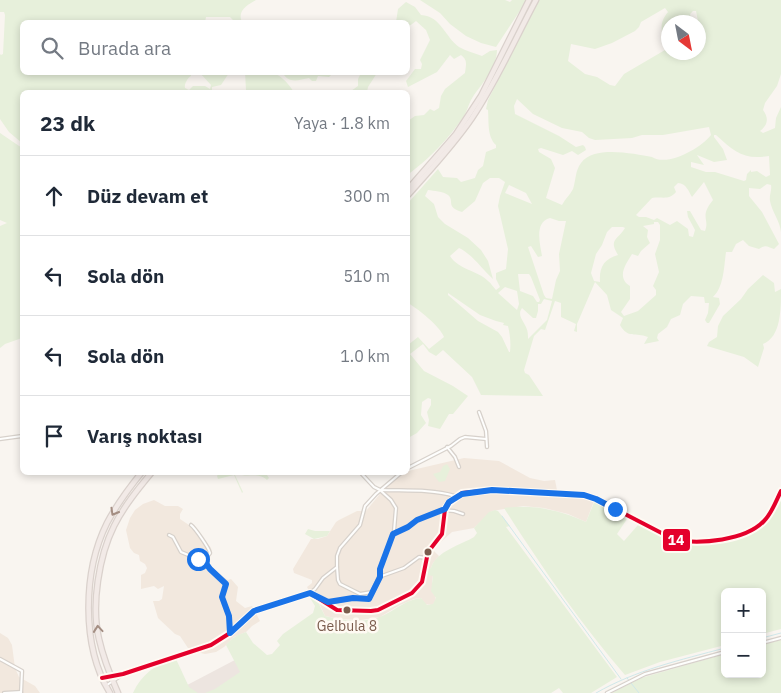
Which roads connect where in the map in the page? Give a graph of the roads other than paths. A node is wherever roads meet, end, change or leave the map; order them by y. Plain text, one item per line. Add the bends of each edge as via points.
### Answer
1 (529, 0) edge
2 (536, 0) edge
3 (410, 187) edge
4 (410, 193) edge
5 (479, 412) dead end
6 (20, 436) edge
7 (0, 439) edge
8 (486, 440) junction
9 (487, 446) dead end
10 (447, 447) junction
11 (459, 466) dead end
12 (410, 467) edge
13 (140, 475) edge
14 (149, 475) edge
15 (363, 475) edge
16 (398, 475) edge
17 (380, 490) junction
18 (781, 491) edge
19 (456, 496) junction
20 (445, 509) junction
21 (463, 514) dead end
22 (191, 526) dead end
23 (393, 534) junction
24 (169, 535) dead end
25 (426, 558) junction
26 (205, 562) junction
27 (337, 567) junction
28 (380, 577) junction
29 (373, 591) junction
30 (310, 593) junction
31 (322, 601) junction
32 (230, 633) junction
33 (781, 638) edge
34 (766, 642) edge
35 (721, 653) edge
36 (0, 659) edge
37 (123, 674) junction
38 (111, 676) junction
39 (102, 678) junction
40 (113, 682) junction
41 (105, 686) junction
42 (21, 692) edge
43 (4, 693) edge
44 (110, 693) edge
45 (118, 693) edge
46 (607, 693) edge

1 - 3 highway via 481,96 456,134
2 - 4 highway via 473,117
5 - 8 street
6 - 7 street
8 - 9 street
8 - 10 street via 465,438
10 - 11 street
10 - 12 street
13 -> 39 highway via 107,524 90,580 91,638
38 -> 14 highway via 98,637 98,581 114,527 130,498
15 - 17 street
16 - 17 street
17 - 19 street via 432,491
17 - 23 street via 396,508
17 - 27 street via 365,506 360,525 340,548
18 - 19 street via 766,520 758,528 735,537 682,541 584,495 492,490
19 - 20 street
20 - 21 street
20 - 23 street
20 - 25 street via 442,534
22 - 26 street via 196,528 209,549
23 - 28 street
24 - 26 street via 181,552
25 - 28 street via 419,557 404,568
25 - 31 street via 418,588 378,610 336,610
26 - 32 street via 226,584 222,597 229,616
27 - 29 street via 340,584 360,594
27 - 30 street
28 - 29 street
29 - 31 street via 368,599
30 - 31 street
30 - 32 street via 254,611
32 - 37 street via 211,645
33 - 34 street
35 - 46 street via 645,674
36 - 42 street via 22,671
37 - 38 street
37 - 40 street
38 - 39 street
38 - 40 highway
39 - 41 highway
40 - 41 street
40 - 45 highway
41 - 44 highway
42 - 43 street

